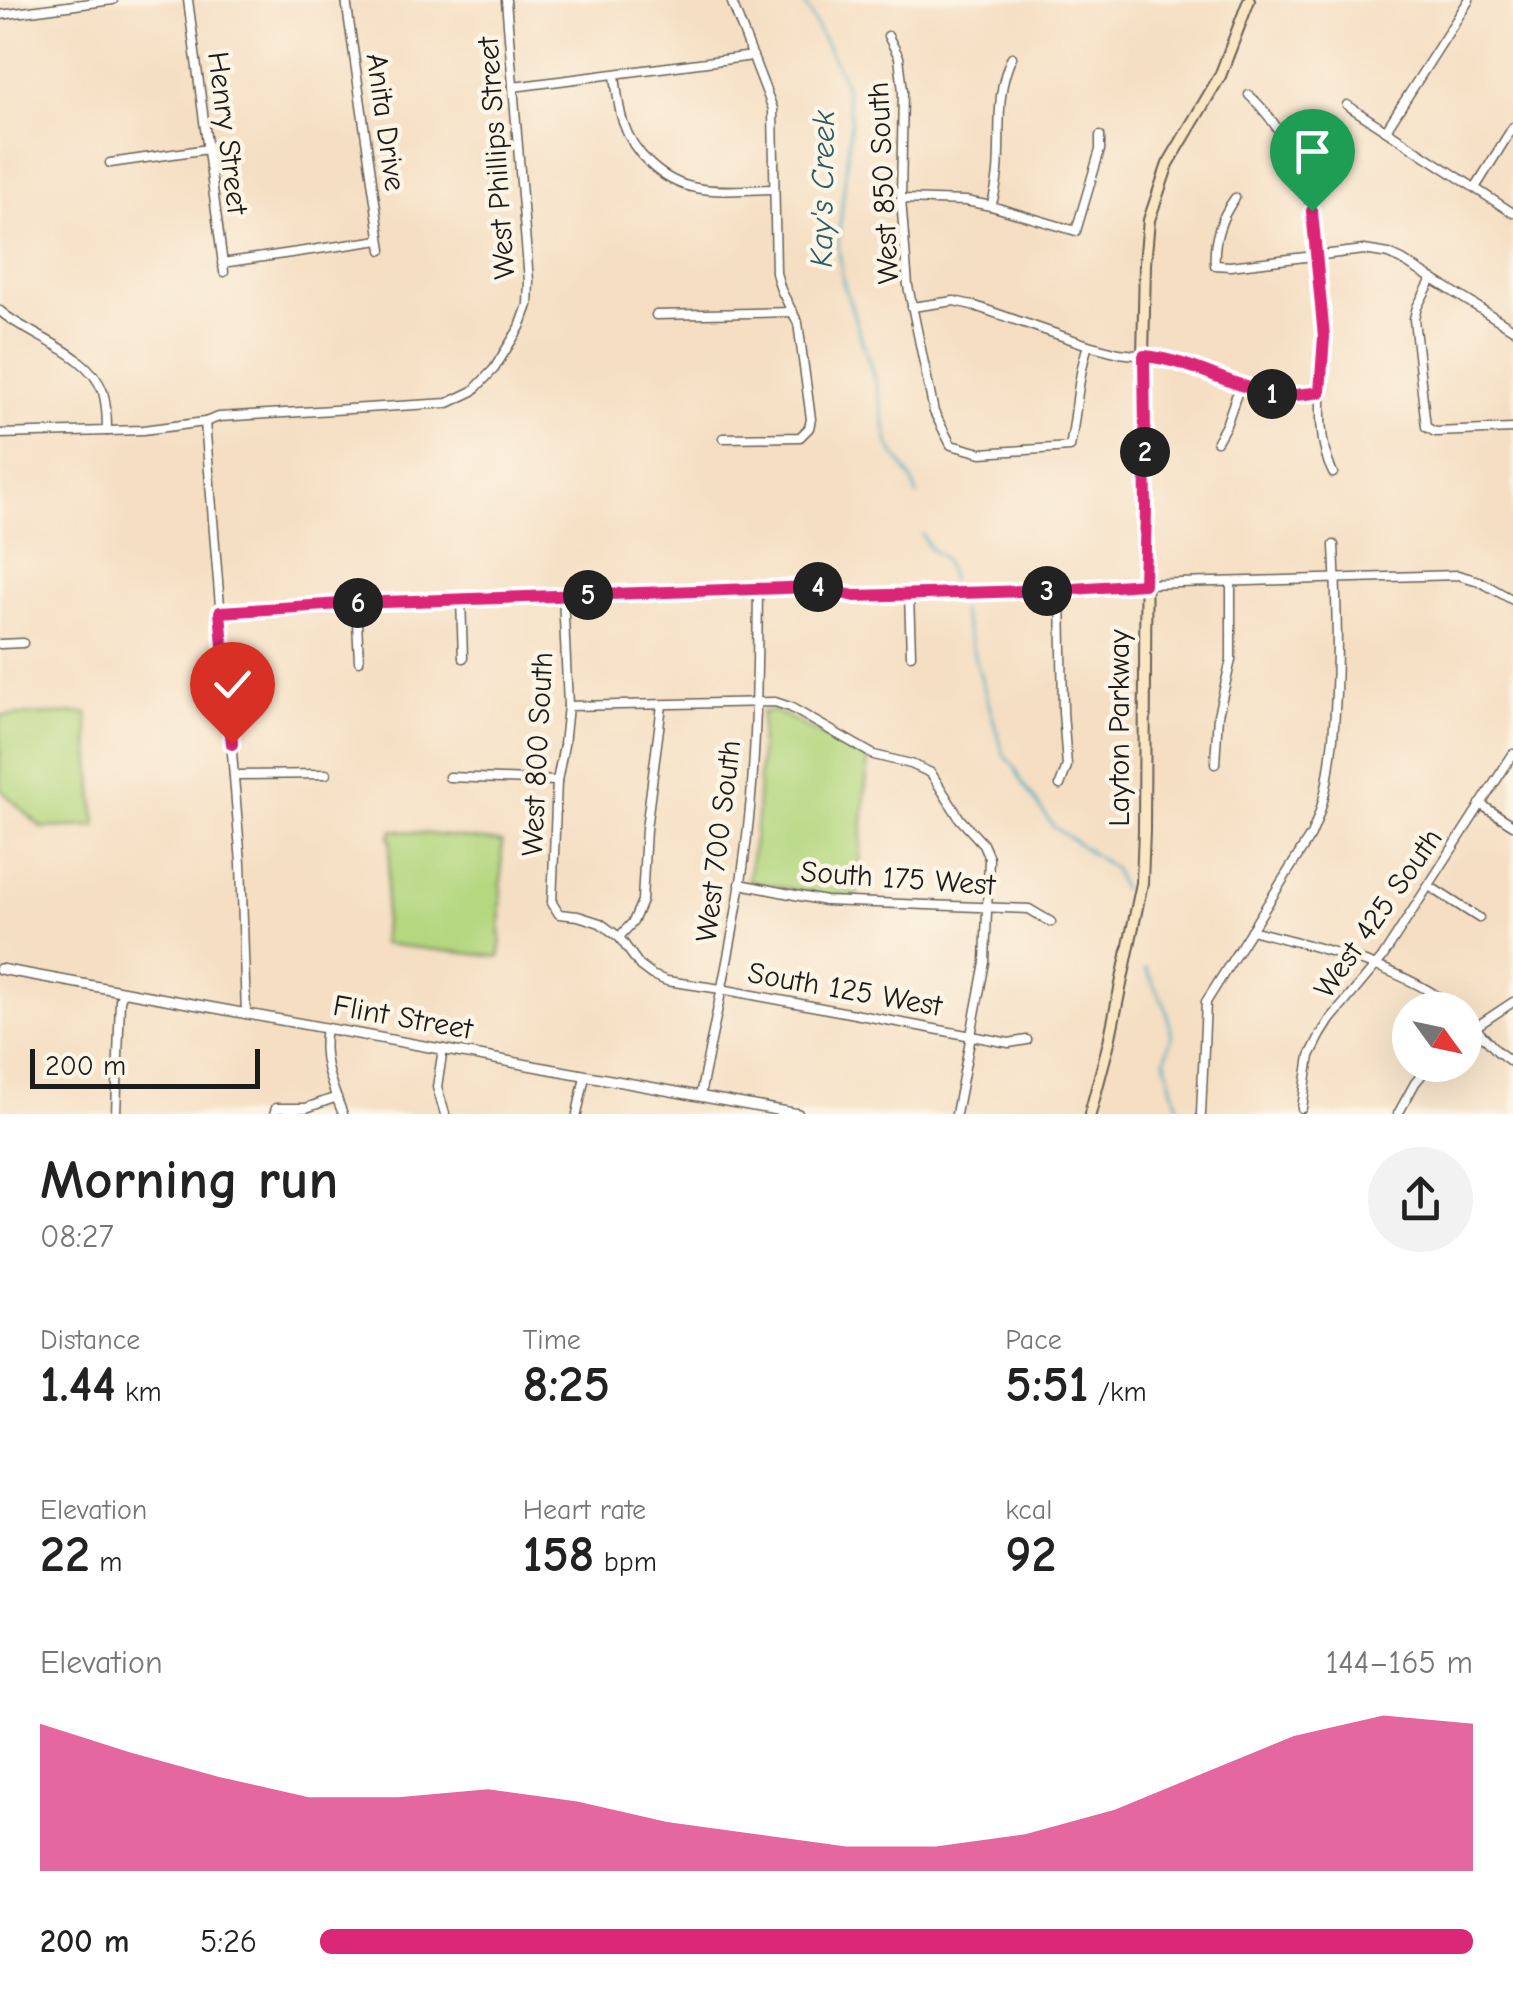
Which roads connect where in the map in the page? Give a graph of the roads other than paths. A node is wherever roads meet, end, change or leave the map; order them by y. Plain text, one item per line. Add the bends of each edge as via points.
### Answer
1 (113, 0) edge
2 (188, 0) edge
3 (346, 0) edge
4 (506, 0) edge
5 (731, 0) edge
6 (1249, 0) edge
7 (1470, 0) edge
8 (0, 15) edge
9 (888, 36) dead end
10 (753, 56) junction
11 (1012, 57) dead end
12 (614, 76) junction
13 (513, 87) junction
14 (1249, 95) dead end
15 (1347, 105) dead end
16 (1513, 127) edge
17 (1386, 130) junction
18 (1100, 136) dead end
19 (208, 150) junction
20 (110, 163) dead end
21 (1474, 188) junction
22 (774, 189) junction
23 (1235, 198) dead end
24 (901, 200) junction
25 (991, 206) junction
26 (1513, 213) edge
27 (328, 248) joint
28 (1316, 256) junction
29 (1432, 279) junction
30 (912, 307) junction
31 (0, 311) edge
32 (793, 312) junction
33 (656, 314) dead end
34 (1512, 326) edge
35 (1088, 344) junction
36 (1144, 356) junction
37 (1240, 385) junction
38 (1320, 392) junction
39 (205, 422) junction
40 (1513, 429) edge
41 (108, 431) junction
42 (0, 434) edge
43 (723, 438) dead end
44 (1216, 441) dead end
45 (1333, 473) dead end
46 (1334, 545) dead end
47 (1336, 579) junction
48 (1231, 583) junction
49 (1144, 584) junction
50 (758, 590) junction
51 (1060, 590) junction
52 (908, 594) junction
53 (564, 595) junction
54 (461, 599) junction
55 (1513, 600) edge
56 (356, 603) junction
57 (220, 612) junction
58 (22, 643) dead end
59 (0, 644) edge
60 (910, 656) dead end
61 (462, 658) dead end
62 (359, 661) dead end
63 (756, 701) junction
64 (662, 705) junction
65 (568, 706) junction
66 (1513, 754) edge
67 (1215, 764) dead end
68 (326, 774) dead end
69 (234, 775) junction
70 (449, 778) dead end
71 (557, 781) junction
72 (1060, 785) dead end
73 (1480, 804) junction
74 (1513, 825) edge
75 (740, 884) junction
76 (1428, 886) junction
77 (988, 906) junction
78 (559, 914) joint
79 (1479, 918) dead end
80 (1051, 922) dead end
81 (1251, 930) junction
82 (619, 937) junction
83 (1376, 965) junction
84 (0, 968) edge
85 (720, 989) junction
86 (123, 992) junction
87 (1431, 992) edge
88 (1513, 1002) edge
89 (246, 1014) junction
90 (1482, 1021) edge
91 (326, 1028) junction
92 (1482, 1034) edge
93 (971, 1036) junction
94 (1027, 1040) dead end
95 (443, 1049) junction
96 (1513, 1063) edge
97 (584, 1076) junction
98 (1417, 1082) edge
99 (700, 1096) junction
100 (336, 1097) junction
101 (1302, 1108) dead end
102 (275, 1111) edge
103 (116, 1114) edge
104 (343, 1114) edge
105 (445, 1114) edge
106 (577, 1114) edge
107 (798, 1114) edge
108 (956, 1114) edge
109 (1090, 1114) edge
110 (1201, 1114) edge
111 (1398, 1114) edge

1 - 8 street
2 - 19 street, Henry Street
3 - 27 street, Anita Drive via 381,245
4 - 13 street, West Phillips Street
5 - 10 street
6 - 36 main road, Layton Parkway via 1220,76 1168,164 1149,220
7 - 17 street
9 - 24 street, West 850 South via 899,57 903,91
10 - 12 street
10 - 22 street via 773,110
11 - 25 street via 1002,86
12 - 13 street
12 - 22 street via 629,136 658,171 696,188
13 - 39 street, West Phillips Street via 528,304 494,369 473,391 448,403
14 - 28 street via 1264,108 1304,182
15 - 17 street
16 - 21 street
17 - 21 street
18 - 25 street via 1076,230
19 - 20 street
19 - 27 street, Henry Street via 223,268
21 - 26 street
22 - 32 street via 776,273
23 - 28 street via 1224,214 1216,265
24 - 25 street
24 - 30 street, West 850 South
28 - 29 street via 1378,252
28 - 38 street via 1324,337
29 - 34 street
29 - 40 street via 1414,319 1426,427
30 - 35 street via 954,301
30 - 35 street, West 850 South via 934,412 951,445 981,453 1070,448
31 - 41 street via 93,374 106,403
32 - 33 street
32 - 43 street via 809,428 800,436
35 - 36 street
36 - 37 street
36 - 49 main road, Layton Parkway
37 - 38 street via 1294,396
37 - 44 street
38 - 45 street
39 - 41 street, West Phillips Street
39 - 57 street
41 - 42 street, West Phillips Street
46 - 47 street
47 - 48 street
47 - 55 street via 1458,575
47 - 81 street via 1338,672 1322,809
48 - 49 street
48 - 67 street via 1231,660
49 - 51 street
49 - 109 main road, Layton Parkway via 1142,883
50 - 52 street
50 - 53 street
50 - 63 street, West 700 South
51 - 52 street
51 - 72 street via 1066,766
52 - 60 street
53 - 54 street
53 - 65 street, West 800 South
54 - 56 street
54 - 61 street
56 - 57 street
56 - 62 street
57 - 69 street
58 - 59 street
63 - 64 street
63 - 75 street, West 700 South
63 - 77 street via 790,707 874,755 930,773 983,844
64 - 65 street
64 - 82 street via 642,901
65 - 71 street, West 800 South
66 - 73 street, West 425 South
68 - 69 street
69 - 89 street
70 - 71 street
71 - 78 street, West 800 South via 552,903
73 - 74 street
73 - 76 street, West 425 South
75 - 77 street, South 175 West via 826,900
75 - 85 street, West 700 South
76 - 79 street
76 - 83 street, West 425 South
77 - 80 street, South 175 West via 1029,909
77 - 93 street
78 - 82 street, South 125 West via 600,923
81 - 83 street
81 - 110 street via 1206,1002
82 - 85 street, South 125 West via 652,975
83 - 87 street
83 - 101 street, West 425 South via 1320,1036
84 - 86 street, Flint Street
85 - 93 street, South 125 West
85 - 99 street, West 700 South
86 - 89 street, Flint Street
86 - 103 street
88 - 90 street
89 - 91 street, Flint Street
91 - 95 street, Flint Street
91 - 100 street via 326,1068
92 - 96 street
93 - 94 street, South 125 West
93 - 108 street
95 - 97 street, Flint Street
95 - 105 street via 437,1087
97 - 99 street, Flint Street
97 - 106 street
98 - 111 street
99 - 107 street, Flint Street
100 - 102 street
100 - 104 street

